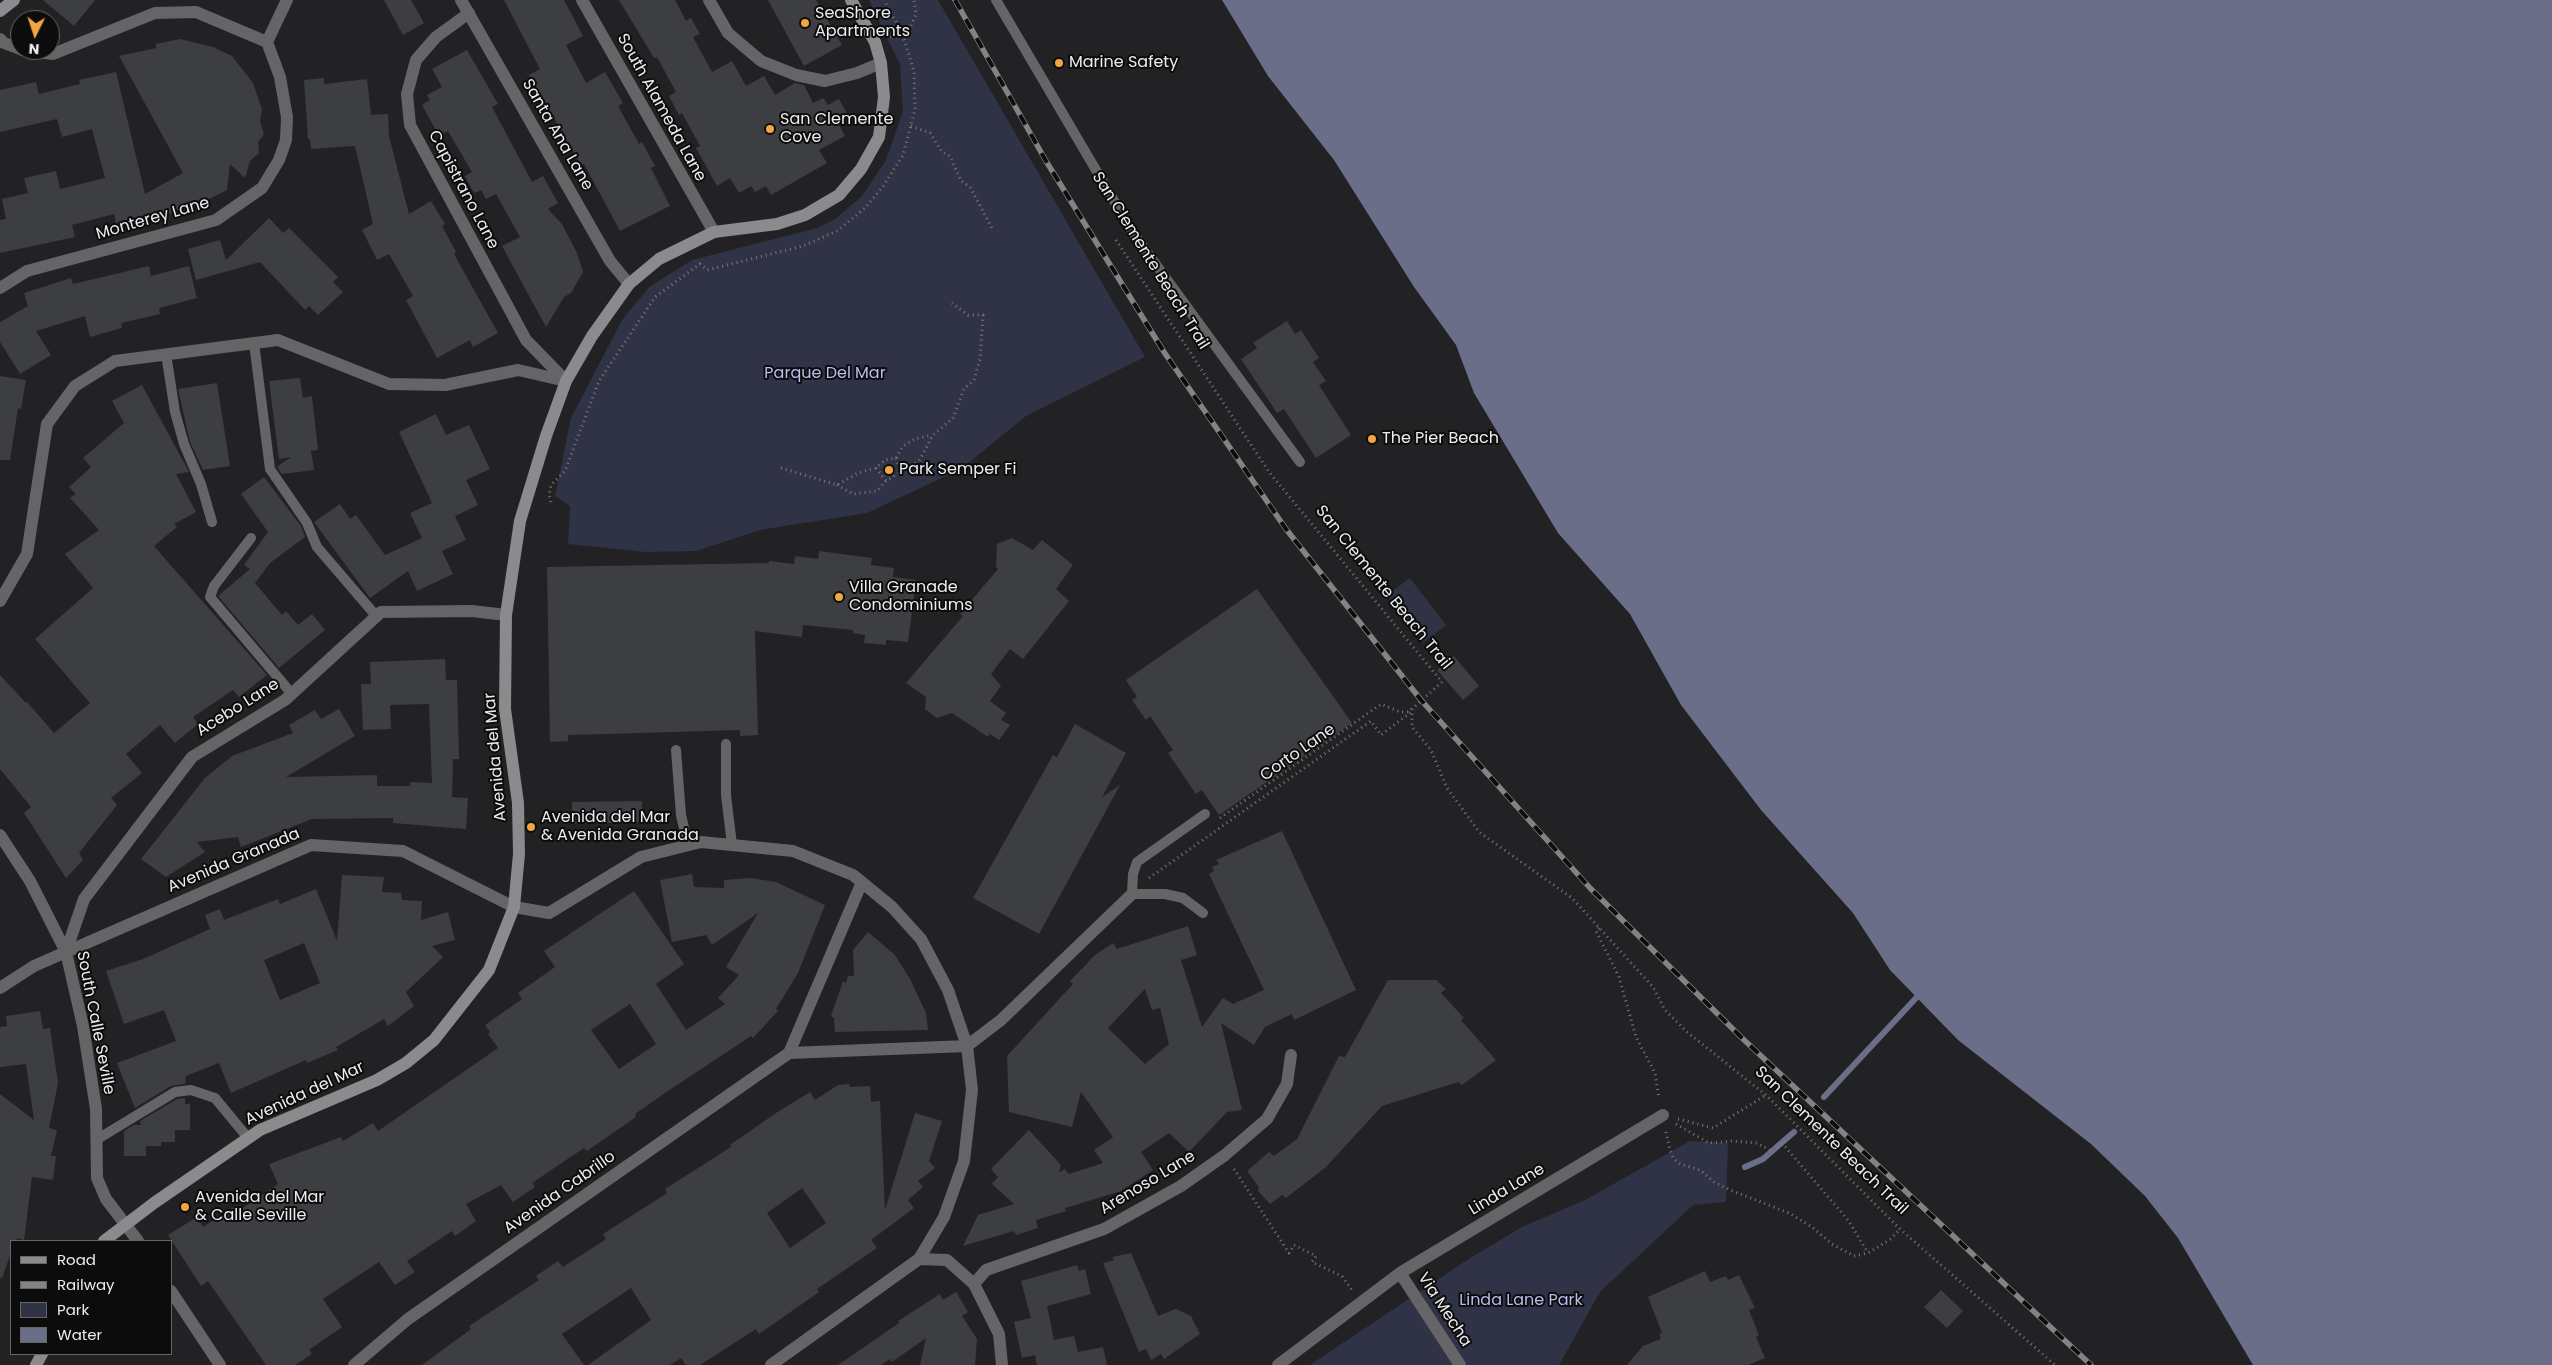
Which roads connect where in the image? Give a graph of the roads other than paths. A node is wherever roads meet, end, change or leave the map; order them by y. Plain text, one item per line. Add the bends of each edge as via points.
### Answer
1 (14, 0) edge
2 (287, 0) edge
3 (461, 0) edge
4 (582, 0) edge
5 (709, 0) edge
6 (851, 0) edge
7 (997, 2) edge
8 (0, 11) edge
9 (469, 13) junction
10 (267, 42) junction
11 (60, 51) edge
12 (881, 63) junction
13 (714, 232) junction
14 (629, 284) junction
15 (0, 288) edge
16 (254, 343) junction
17 (166, 354) junction
18 (566, 381) junction
19 (1300, 462) dead end
20 (212, 522) dead end
21 (251, 538) dead end
22 (0, 601) edge
23 (506, 614) junction
24 (377, 617) junction
25 (292, 694) junction
26 (726, 744) dead end
27 (676, 750) dead end
28 (1205, 814) dead end
29 (0, 835) edge
30 (688, 845) junction
31 (732, 845) junction
32 (862, 882) junction
33 (1132, 894) junction
34 (514, 907) junction
35 (1203, 913) dead end
36 (66, 952) junction
37 (0, 988) edge
38 (967, 1046) junction
39 (789, 1053) junction
40 (1291, 1055) dead end
41 (1663, 1115) road end
42 (248, 1138) junction
43 (96, 1140) junction
44 (126, 1225) junction
45 (105, 1240) edge
46 (137, 1240) edge
47 (919, 1259) junction
48 (1400, 1273) junction
49 (974, 1284) junction
50 (172, 1292) edge
51 (220, 1365) edge
52 (354, 1365) edge
53 (771, 1365) edge
54 (1002, 1365) edge
55 (1278, 1365) edge
56 (1460, 1365) edge

1 - 8 main road
2 - 10 street
3 - 9 street, Santa Ana Lane
4 - 13 street, South Alameda Lane
5 - 12 street via 728,33 761,61 796,75 826,81
6 - 12 main road, Avenida del Mar via 875,42
7 - 19 lane via 1133,234
9 - 14 street, Santa Ana Lane via 610,261
9 - 18 street, Capistrano Lane via 436,37 416,60 407,94 410,125 526,340
10 - 11 street via 196,12 155,13
10 - 15 street, Monterey Lane via 280,77 287,117 286,140 279,160 262,188 216,220 27,271
12 - 13 main road, Avenida del Mar via 884,97 879,137 861,170 839,195 805,216 776,224
13 - 14 main road, Avenida del Mar via 659,259
14 - 18 main road, Avenida del Mar via 592,336
16 - 17 street
16 - 18 street via 278,340 389,384 445,385 518,370
16 - 24 lane via 270,469 307,523 317,547
17 - 20 lane via 180,428
17 - 22 street via 115,361 75,386 47,424 26,554
18 - 23 main road, Avenida del Mar via 520,521
21 - 25 lane via 214,586 210,597
23 - 24 street, Acebo Lane via 382,612
23 - 34 main road, Avenida del Mar via 505,709 518,803 519,854
24 - 25 street, Acebo Lane
25 - 36 street, Acebo Lane via 192,757 84,899
26 - 31 lane via 726,795
27 - 30 lane via 681,816
28 - 33 lane via 1137,862
29 - 36 street, South Calle Seville via 30,881
30 - 31 street, Avenida Granada via 701,842
30 - 34 street, Avenida Granada via 641,857 549,912
31 - 32 street, Avenida Granada via 793,852 853,875
32 - 38 street, Avenida Granada via 892,906 921,939 948,990
32 - 39 street
33 - 35 lane via 1165,894 1183,898
33 - 38 street via 1001,1020
34 - 36 street, Avenida Granada via 403,851 311,845
34 - 42 main road, Avenida del Mar via 489,970 434,1040 406,1063 377,1080
36 - 37 street, Avenida Granada via 34,966
36 - 43 street, South Calle Seville via 83,1026 96,1109
38 - 39 street
38 - 47 street, Avenida Granada via 972,1090 964,1161 944,1217
39 - 52 street, Avenida Cabrillo via 408,1319
40 - 49 street, Arenoso Lane via 1287,1084 1267,1119 1225,1155 1181,1186 1104,1228 986,1270
41 - 48 street, Linda Lane
42 - 43 lane via 215,1098 191,1090 175,1092
42 - 44 main road, Avenida del Mar
43 - 44 street, South Calle Seville via 97,1178 106,1199
44 - 45 main road, Avenida del Mar
44 - 46 street, South Calle Seville
47 - 49 street via 947,1260
47 - 53 street
48 - 55 street, Linda Lane
48 - 56 street, Via Mecha
49 - 54 street via 999,1334
50 - 51 street

